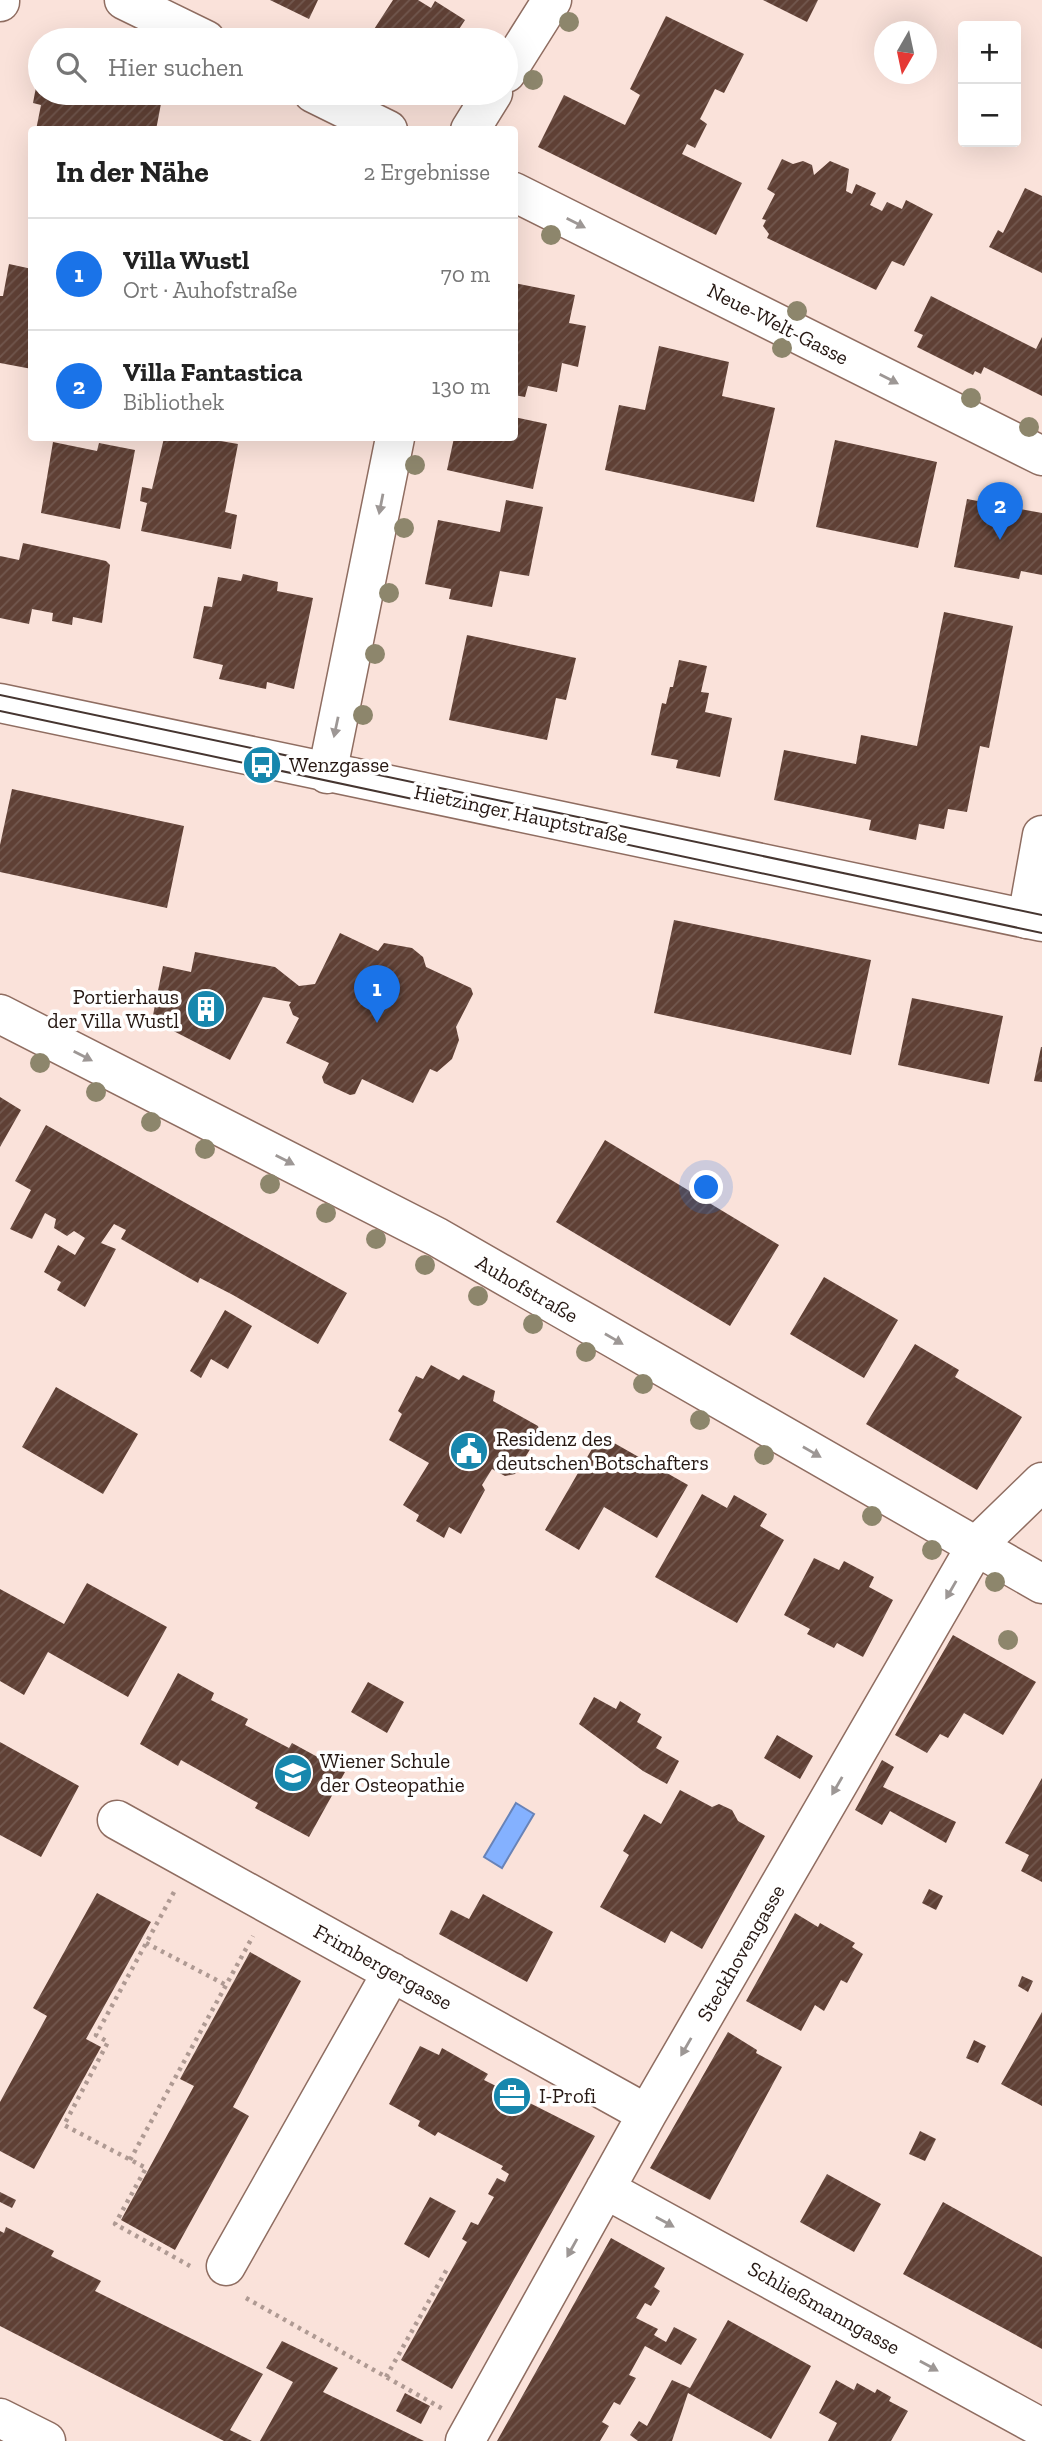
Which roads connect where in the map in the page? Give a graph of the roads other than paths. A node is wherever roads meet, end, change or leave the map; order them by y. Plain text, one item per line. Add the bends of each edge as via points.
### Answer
1 (124, 0) edge
2 (552, 0) edge
3 (181, 28) edge
4 (518, 54) edge
5 (337, 105) edge
6 (486, 105) edge
7 (380, 126) edge
8 (473, 126) edge
9 (518, 194) edge
10 (394, 441) edge
11 (1042, 456) edge
12 (0, 703) edge
13 (327, 774) junction
14 (1042, 835) edge
15 (1034, 920) edge
16 (0, 1014) edge
17 (1042, 1482) edge
18 (976, 1546) junction
19 (1042, 1584) edge
20 (117, 1820) dead end
21 (392, 1972) junction
22 (647, 2114) junction
23 (606, 2189) junction
24 (220, 2277) road end
25 (0, 2418) edge
26 (1042, 2428) edge
27 (469, 2433) edge
28 (46, 2441) edge

1 - 3 street
2 - 4 street
5 - 7 street
6 - 8 street
9 -> 11 street, Neue-Welt-Gasse
10 -> 13 street
12 - 13 street, Hietzinger Hauptstraße
13 - 15 street, Hietzinger Hauptstraße
14 - 15 street
16 -> 18 street, Auhofstraße via 436,1237
17 - 18 street, Steckhovengasse
18 - 19 street, Auhofstraße
18 -> 22 street, Steckhovengasse
20 - 21 street, Frimbergergasse
21 - 22 street, Frimbergergasse
21 - 24 street
22 - 23 street, Steckhovengasse
23 -> 26 street, Schließmanngasse
23 -> 27 street, Steckhovengasse
25 - 28 street

